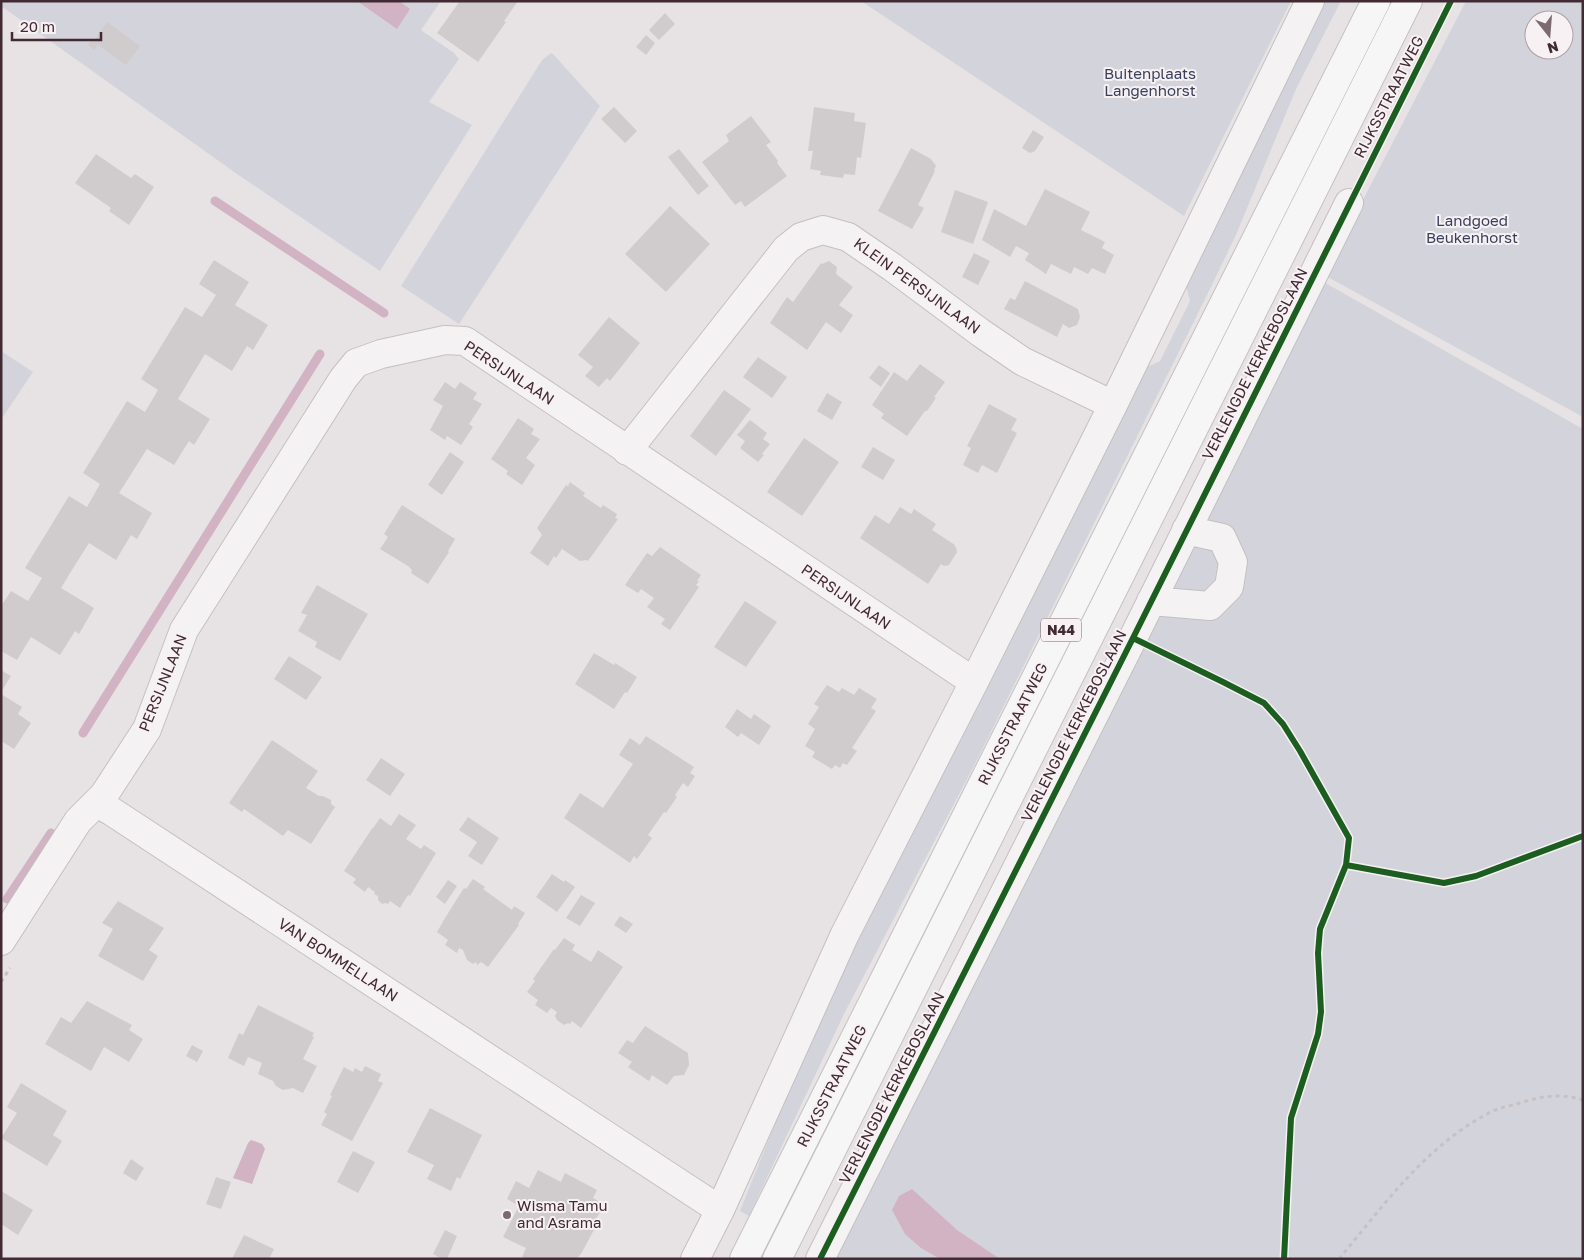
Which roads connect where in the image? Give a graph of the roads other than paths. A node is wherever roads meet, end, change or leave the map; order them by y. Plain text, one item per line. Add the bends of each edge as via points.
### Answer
1 (1310, 1) edge
2 (1376, 1) edge
3 (1408, 1) edge
4 (1349, 203) dead end
5 (1113, 405) junction
6 (627, 451) junction
7 (1186, 530) junction
8 (1151, 602) junction
9 (974, 682) junction
10 (96, 803) junction
11 (1, 941) edge
12 (720, 1210) junction
13 (695, 1259) edge
14 (744, 1259) edge
15 (777, 1259) edge
16 (820, 1259) edge

1 - 5 street
2 - 14 main road, RIJKSSTRAATWEG / N44
3 - 15 main road, RIJKSSTRAATWEG / N44
4 - 7 street, VERLENGDE KERKEBOSLAAN
5 - 6 street, KLEIN PERSIJNLAAN via 1022,361 848,237 823,230 801,237 786,249
5 - 9 street
6 - 9 street, PERSIJNLAAN
6 - 10 street, PERSIJNLAAN via 465,341 445,340 356,363 184,630 147,729
7 - 8 street, VERLENGDE KERKEBOSLAAN
7 - 8 street via 1222,538 1233,562 1229,587 1210,606
8 - 16 street, VERLENGDE KERKEBOSLAAN
9 - 12 street via 845,934
10 - 11 street via 78,821
10 - 12 street, VAN BOMMELLAAN
12 - 13 street

